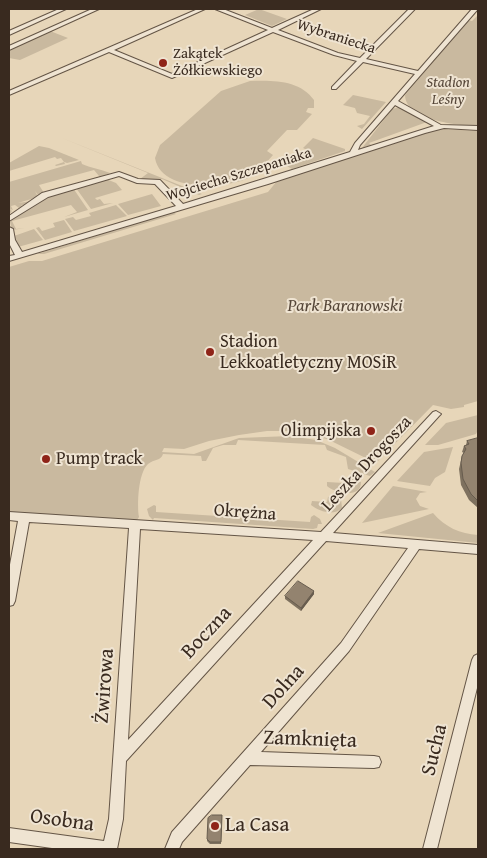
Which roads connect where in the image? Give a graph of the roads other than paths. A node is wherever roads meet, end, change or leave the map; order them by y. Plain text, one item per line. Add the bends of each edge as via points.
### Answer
1 (63, 9) edge
2 (96, 9) edge
3 (202, 9) edge
4 (218, 9) edge
5 (318, 9) edge
6 (412, 9) edge
7 (475, 9) edge
8 (273, 30) junction
9 (9, 33) edge
10 (9, 48) edge
11 (107, 49) junction
12 (361, 60) junction
13 (420, 73) junction
14 (334, 88) dead end
15 (9, 93) edge
16 (395, 102) junction
17 (439, 126) junction
18 (478, 128) edge
19 (353, 154) junction
20 (181, 207) junction
21 (9, 219) edge
22 (9, 229) edge
23 (20, 256) junction
24 (9, 259) edge
25 (436, 414) dead end
26 (9, 516) edge
27 (24, 517) junction
28 (135, 524) junction
29 (323, 536) junction
30 (417, 544) junction
31 (478, 550) edge
32 (9, 602) edge
33 (478, 660) edge
34 (120, 758) junction
35 (246, 758) junction
36 (374, 762) dead end
37 (9, 835) edge
38 (109, 849) edge
39 (172, 849) edge
40 (430, 849) edge

1 - 9 street
2 - 10 street
3 - 11 street
4 - 8 street, Wybraniecka
5 - 8 street
6 - 12 street
7 - 13 street
8 - 11 street via 172,76
8 - 12 street, Wybraniecka
11 - 15 street
12 - 13 street, Wybraniecka
12 - 14 street
13 - 16 street
16 - 17 street
16 - 19 street via 357,144
17 - 18 street, Wojciecha Szczepaniaka
17 - 19 street, Wojciecha Szczepaniaka
19 - 20 street, Wojciecha Szczepaniaka
20 - 21 street via 157,182 138,181 119,174 45,195
20 - 23 street, Wojciecha Szczepaniaka
22 - 23 street
23 - 24 street, Wojciecha Szczepaniaka
25 - 29 street, Leszka Drogosza
26 - 27 street, Okrężna
27 - 28 street, Okrężna
27 - 32 street
28 - 29 street, Okrężna
28 - 34 street, Żwirowa
29 - 30 street, Okrężna
29 - 34 street, Boczna
30 - 31 street, Okrężna
30 - 35 street, Dolna via 345,647
33 - 40 street, Sucha
34 - 38 street, Żwirowa via 116,819
35 - 36 street, Zamknięta
35 - 39 street, Dolna via 177,837
37 - 38 street, Osobna

